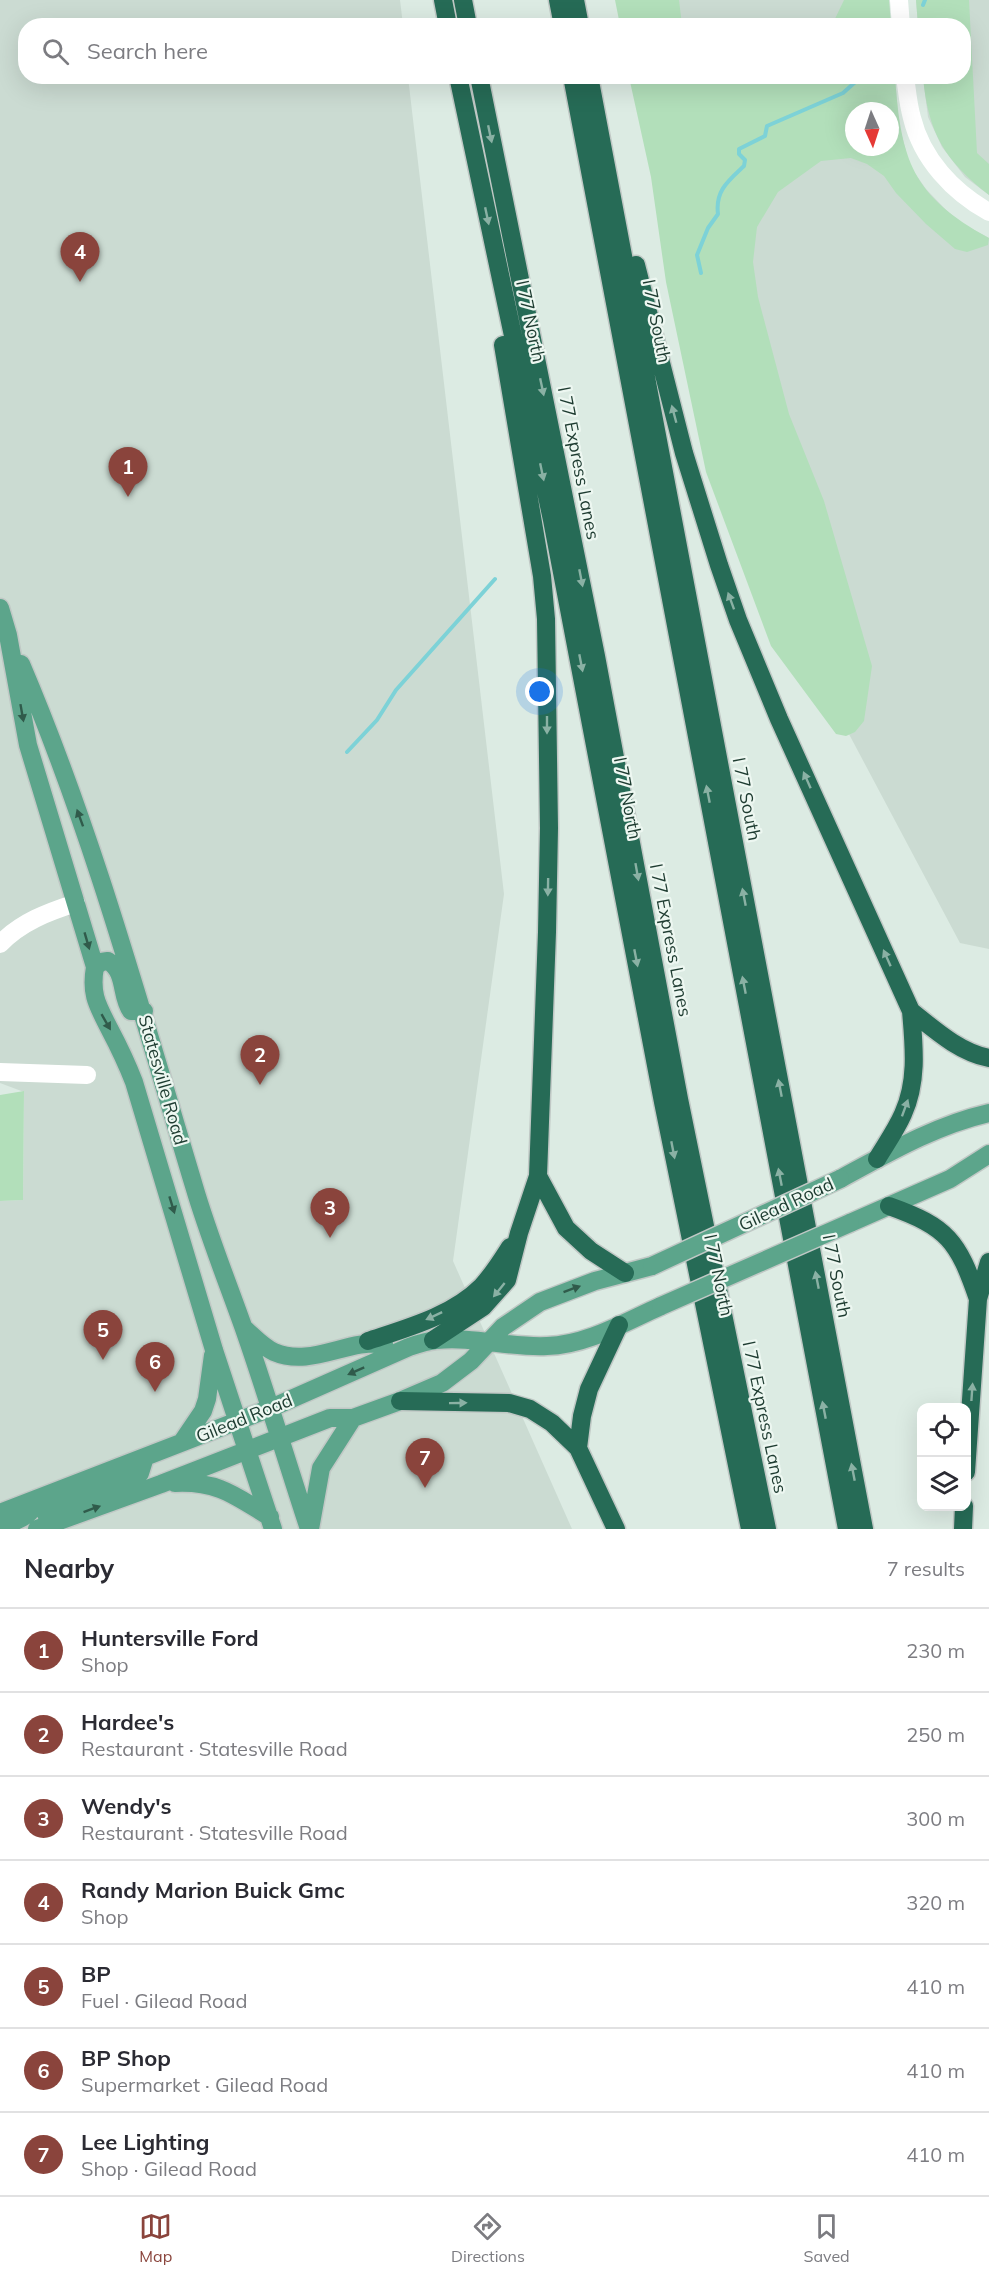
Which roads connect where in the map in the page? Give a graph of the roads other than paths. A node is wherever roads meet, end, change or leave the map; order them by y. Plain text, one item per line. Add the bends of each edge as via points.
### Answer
1 (443, 0) edge
2 (463, 0) edge
3 (558, 0) edge
4 (575, 0) edge
5 (899, 0) edge
6 (446, 18) edge
7 (466, 18) edge
8 (561, 18) edge
9 (578, 18) edge
10 (900, 18) edge
11 (461, 84) edge
12 (481, 84) edge
13 (574, 84) edge
14 (591, 84) edge
15 (591, 84) edge
16 (906, 84) edge
17 (989, 212) edge
18 (494, 251) junction
19 (0, 608) edge
20 (8, 635) junction
21 (76, 903) junction
22 (0, 944) edge
23 (95, 967) junction
24 (144, 1011) junction
25 (911, 1011) junction
26 (989, 1058) edge
27 (0, 1072) edge
28 (87, 1075) dead end
29 (989, 1113) edge
30 (989, 1154) edge
31 (877, 1159) junction
32 (538, 1176) junction
33 (889, 1206) junction
34 (519, 1233) junction
35 (989, 1262) edge
36 (625, 1273) junction
37 (978, 1299) junction
38 (620, 1325) junction
39 (243, 1327) junction
40 (433, 1340) junction
41 (368, 1341) junction
42 (489, 1343) junction
43 (409, 1347) junction
44 (214, 1350) junction
45 (400, 1401) junction
46 (271, 1408) junction
47 (353, 1418) junction
48 (237, 1420) junction
49 (280, 1438) junction
50 (182, 1442) junction
51 (578, 1448) junction
52 (248, 1449) junction
53 (145, 1457) junction
54 (967, 1457) edge
55 (161, 1484) junction
56 (36, 1498) junction
57 (964, 1511) edge
58 (0, 1513) edge
59 (272, 1523) edge
60 (0, 1527) edge
61 (43, 1527) edge
62 (310, 1529) edge
63 (616, 1529) edge
64 (750, 1529) edge
65 (767, 1529) edge
66 (847, 1529) edge
67 (864, 1529) edge
68 (963, 1529) edge

1 - 6 highway
2 - 7 highway
3 - 8 highway
4 - 9 highway
5 - 10 street
11 -> 18 highway, I 77 North
12 -> 65 highway, I 77 Express Lanes
66 -> 13 highway
25 -> 14 highway via 757,668 719,566 684,453
67 -> 15 highway, I 77 South
16 - 17 street via 912,119 932,162 953,187
18 -> 32 highway via 494,296 546,619 549,828
18 -> 64 highway, I 77 North via 557,543 663,1102
19 - 20 main road, Statesville Road
20 -> 21 main road, Statesville Road via 28,745
24 -> 20 main road, Statesville Road via 51,738
21 - 22 street via 36,918 10,933
21 -> 23 main road, Statesville Road
23 - 24 main road via 108,961 116,966 128,1007
23 -> 44 main road, Statesville Road via 92,980 98,1008 134,1082
24 - 39 main road, Statesville Road via 195,1189
25 - 26 highway via 951,1042
31 -> 25 highway via 903,1113 911,1089 915,1056
27 - 28 street
29 - 31 main road, Gilead Road via 936,1130
30 - 33 main road, Gilead Road via 950,1179
31 - 36 main road, Gilead Road, bridge via 652,1266
32 - 34 highway
32 - 36 highway via 566,1228 591,1251
33 - 37 highway via 932,1225 949,1239 963,1258
33 - 38 main road, Gilead Road, bridge
34 -> 40 highway via 507,1280 497,1293
34 -> 41 highway via 494,1272 464,1300 420,1323
35 - 37 highway
42 -> 36 main road, Gilead Road via 540,1302
54 -> 37 highway
38 - 42 main road, Gilead Road via 567,1344
38 - 51 highway via 589,1389
39 - 41 main road via 267,1348 285,1356 317,1355
39 - 46 main road, Statesville Road
40 - 42 main road, Gilead Road
40 - 43 main road, Gilead Road
41 - 43 main road
42 - 45 main road, Gilead Road via 453,1376
43 -> 46 main road, Gilead Road
44 - 48 main road, Statesville Road
44 - 50 main road via 203,1411
45 - 47 main road, Gilead Road
45 -> 51 highway via 519,1405 542,1416
46 - 48 main road, Gilead Road
46 - 49 main road, Statesville Road
47 - 49 main road, Gilead Road via 330,1418
47 - 62 main road via 321,1468
48 - 50 main road, Gilead Road
48 - 52 main road, Statesville Road
49 - 52 main road, Gilead Road
49 - 62 main road, Statesville Road
50 - 53 main road, Gilead Road
51 - 63 highway
52 - 55 main road, Gilead Road
52 - 59 main road, Statesville Road
53 - 56 main road, Gilead Road
53 - 61 main road via 140,1473 56,1505 46,1514
55 - 59 main road via 197,1482 213,1486
61 -> 55 main road, Gilead Road
56 - 58 main road, Gilead Road
56 - 60 main road via 30,1513
57 - 68 highway

